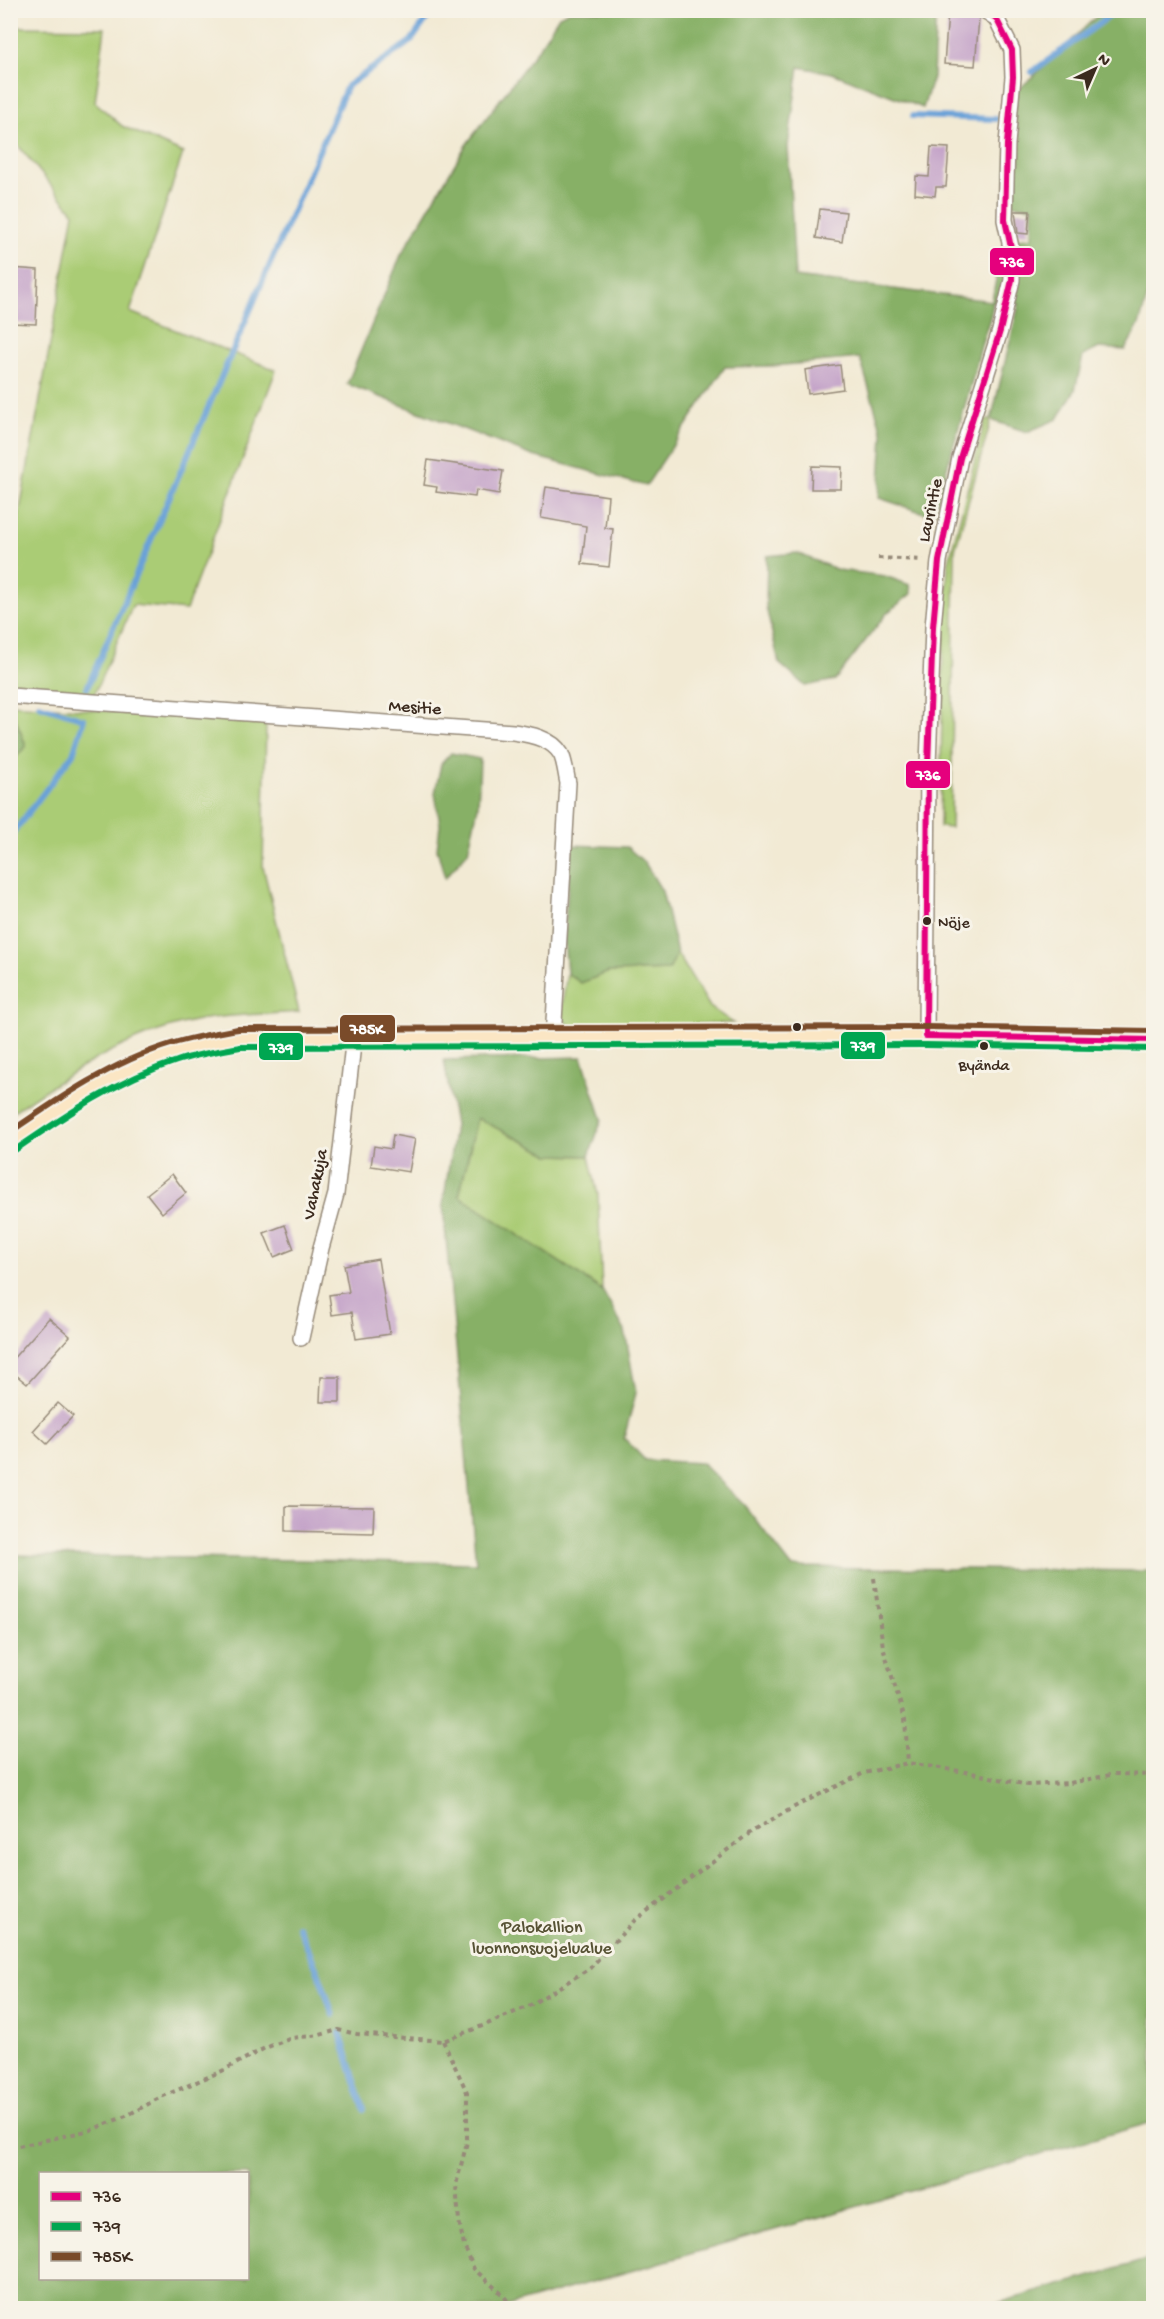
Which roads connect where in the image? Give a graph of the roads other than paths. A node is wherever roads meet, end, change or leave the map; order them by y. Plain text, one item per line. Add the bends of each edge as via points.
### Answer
1 (984, 10) edge
2 (10, 696) edge
3 (354, 1036) junction
4 (926, 1036) junction
5 (553, 1039) junction
6 (1154, 1040) edge
7 (10, 1143) edge
8 (301, 1338) dead end

1 - 4 street, Laurintie via 996,18 1012,51 1005,220 1012,252 1012,280 960,458 939,561 929,753
2 - 5 street, Mesitie via 513,732 547,741 561,754 567,783
3 - 5 street
3 - 7 street via 239,1038 162,1056 77,1097
3 - 8 street, Vahakuja via 336,1194
4 - 5 street
4 - 6 street

